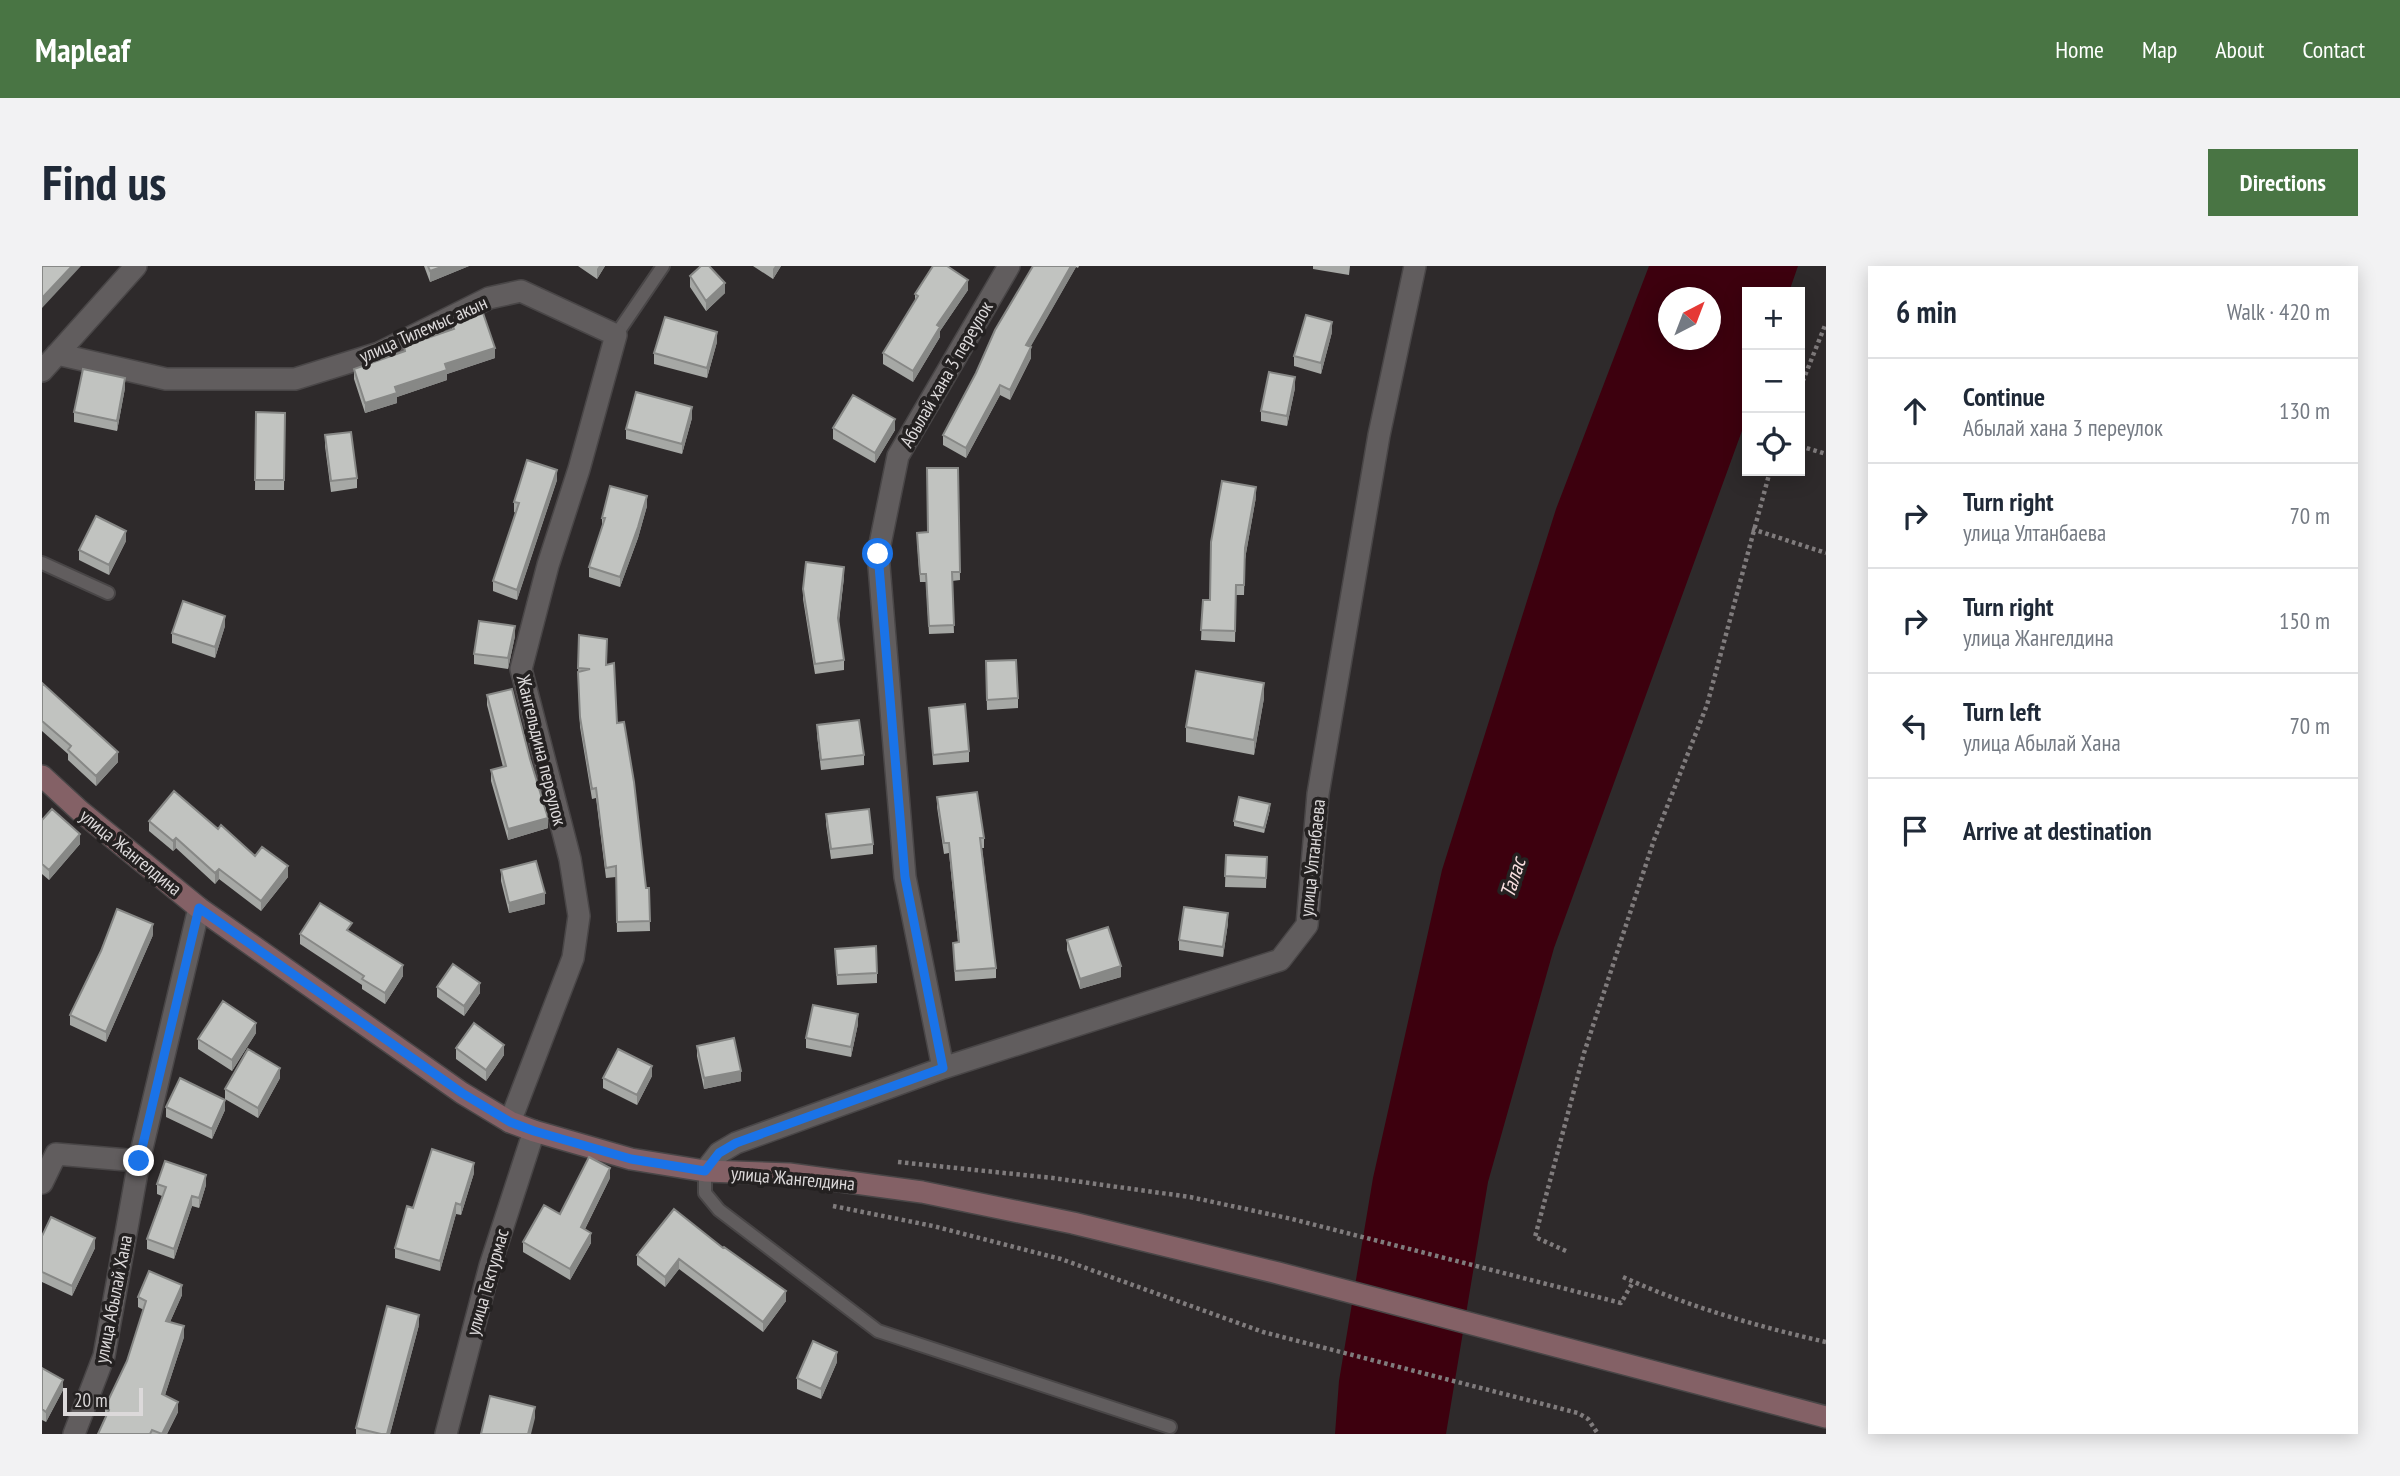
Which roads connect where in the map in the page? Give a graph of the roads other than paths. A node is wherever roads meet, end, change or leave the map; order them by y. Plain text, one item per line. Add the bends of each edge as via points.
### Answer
1 (136, 266) edge
2 (663, 266) edge
3 (1009, 266) edge
4 (1415, 266) edge
5 (616, 335) junction
6 (57, 354) junction
7 (42, 371) edge
8 (42, 563) edge
9 (108, 593) dead end
10 (42, 776) edge
11 (199, 908) junction
12 (943, 1068) junction
13 (510, 1122) junction
14 (534, 1131) junction
15 (49, 1153) edge
16 (139, 1161) junction
17 (705, 1171) junction
18 (42, 1183) edge
19 (1826, 1417) edge
20 (1170, 1427) dead end
21 (74, 1434) edge
22 (446, 1434) edge

1 - 6 street
2 - 5 lane, Жангельдина переулок
3 - 12 street, Абылай хана 3 переулок via 898,456 878,554 905,877
4 - 12 street, улица Ултанбаева via 1379,435 1318,794 1307,925 1280,960
5 - 6 street, улица Тилемыс акын via 521,291 489,298 379,352 295,379 166,379
5 - 13 street, Жангельдина переулок via 521,669 570,859 579,916 573,958
6 - 7 street
8 - 9 lane
10 - 11 street, улица Жангелдина
11 - 13 street, улица Жангелдина
11 - 16 street, улица Абылай Хана
12 - 17 street, улица Ултанбаева via 736,1143 719,1153
13 - 14 street, улица Жангелдина
14 - 17 street, улица Жангелдина via 631,1159
14 - 22 street, улица Тектурмас via 490,1266
15 - 16 street
15 - 18 street
16 - 21 street, улица Абылай Хана via 104,1356
17 - 19 street, улица Жангелдина via 789,1174 922,1192 1073,1223
17 - 20 lane via 705,1193 719,1210 878,1331

